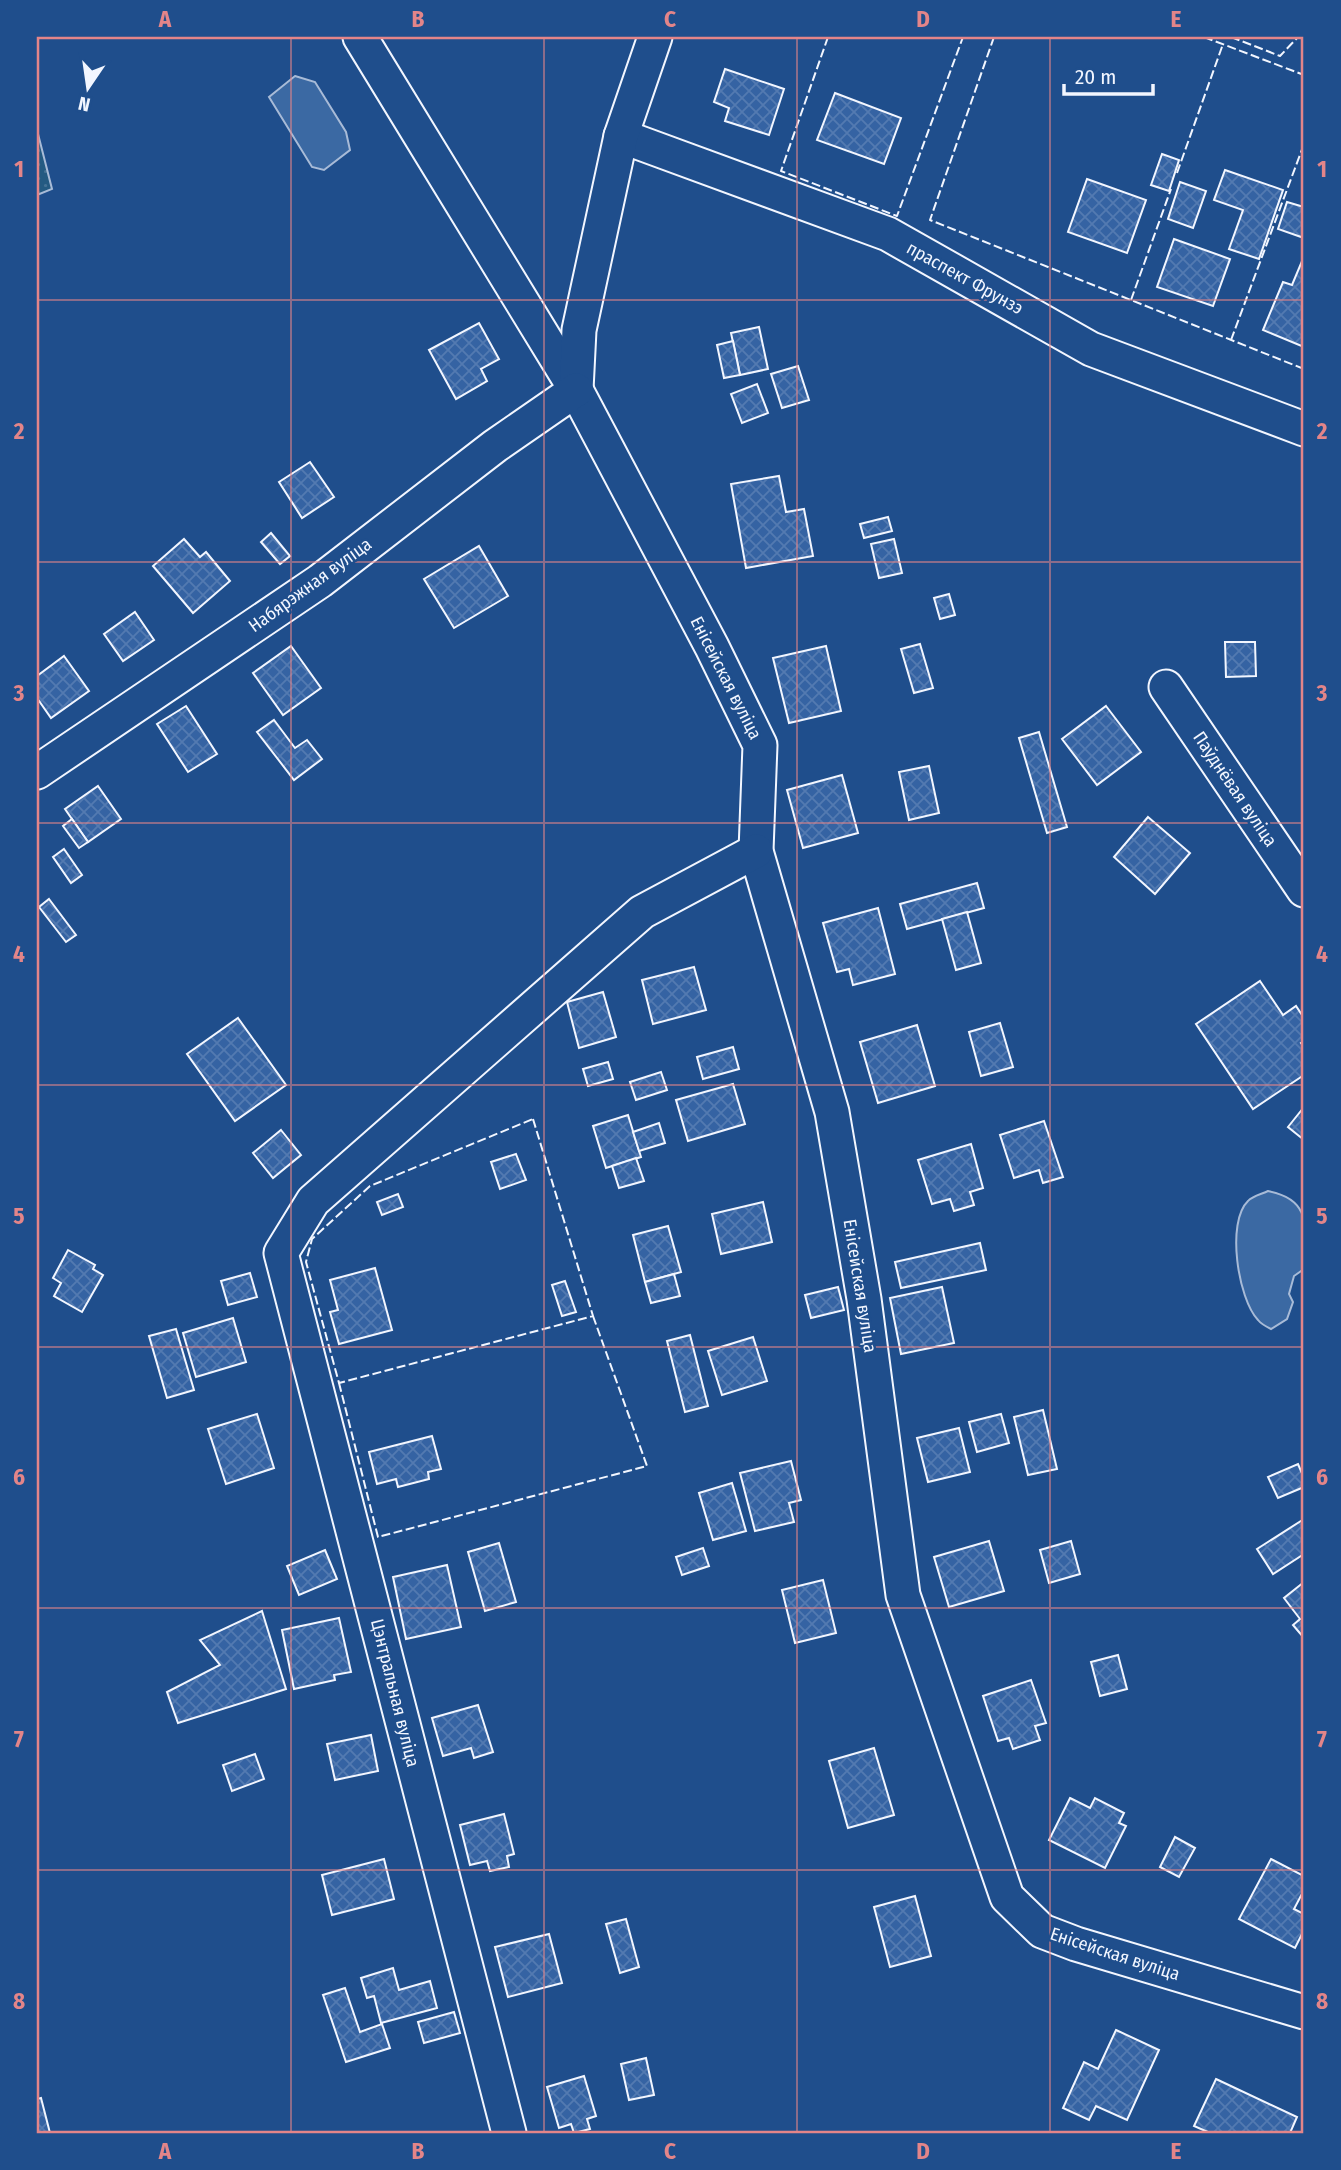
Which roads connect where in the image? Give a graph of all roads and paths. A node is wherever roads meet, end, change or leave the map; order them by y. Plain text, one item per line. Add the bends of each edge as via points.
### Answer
1 (360, 37) edge
2 (654, 37) edge
3 (621, 136) junction
4 (576, 390) junction
5 (1304, 429) edge
6 (1166, 687) dead end
7 (37, 772) edge
8 (756, 852) junction
9 (1304, 890) edge
10 (1304, 2011) edge
11 (509, 2133) edge

1 - 4 street, Енісейская вуліца
2 - 3 street
3 - 4 street via 579,330
3 - 5 street, праспект Фрунзэ via 888,234 1091,349
4 - 7 street, Набярэжная вуліца via 495,446 320,581
4 - 8 street, Енісейская вуліца via 760,745
6 - 9 street, Паўднёвая вуліца
8 - 10 street, Енісейская вуліца via 832,1112 903,1595 1007,1897 1042,1931
8 - 11 street, Цэнтральная вуліца via 642,912 313,1201 281,1254

